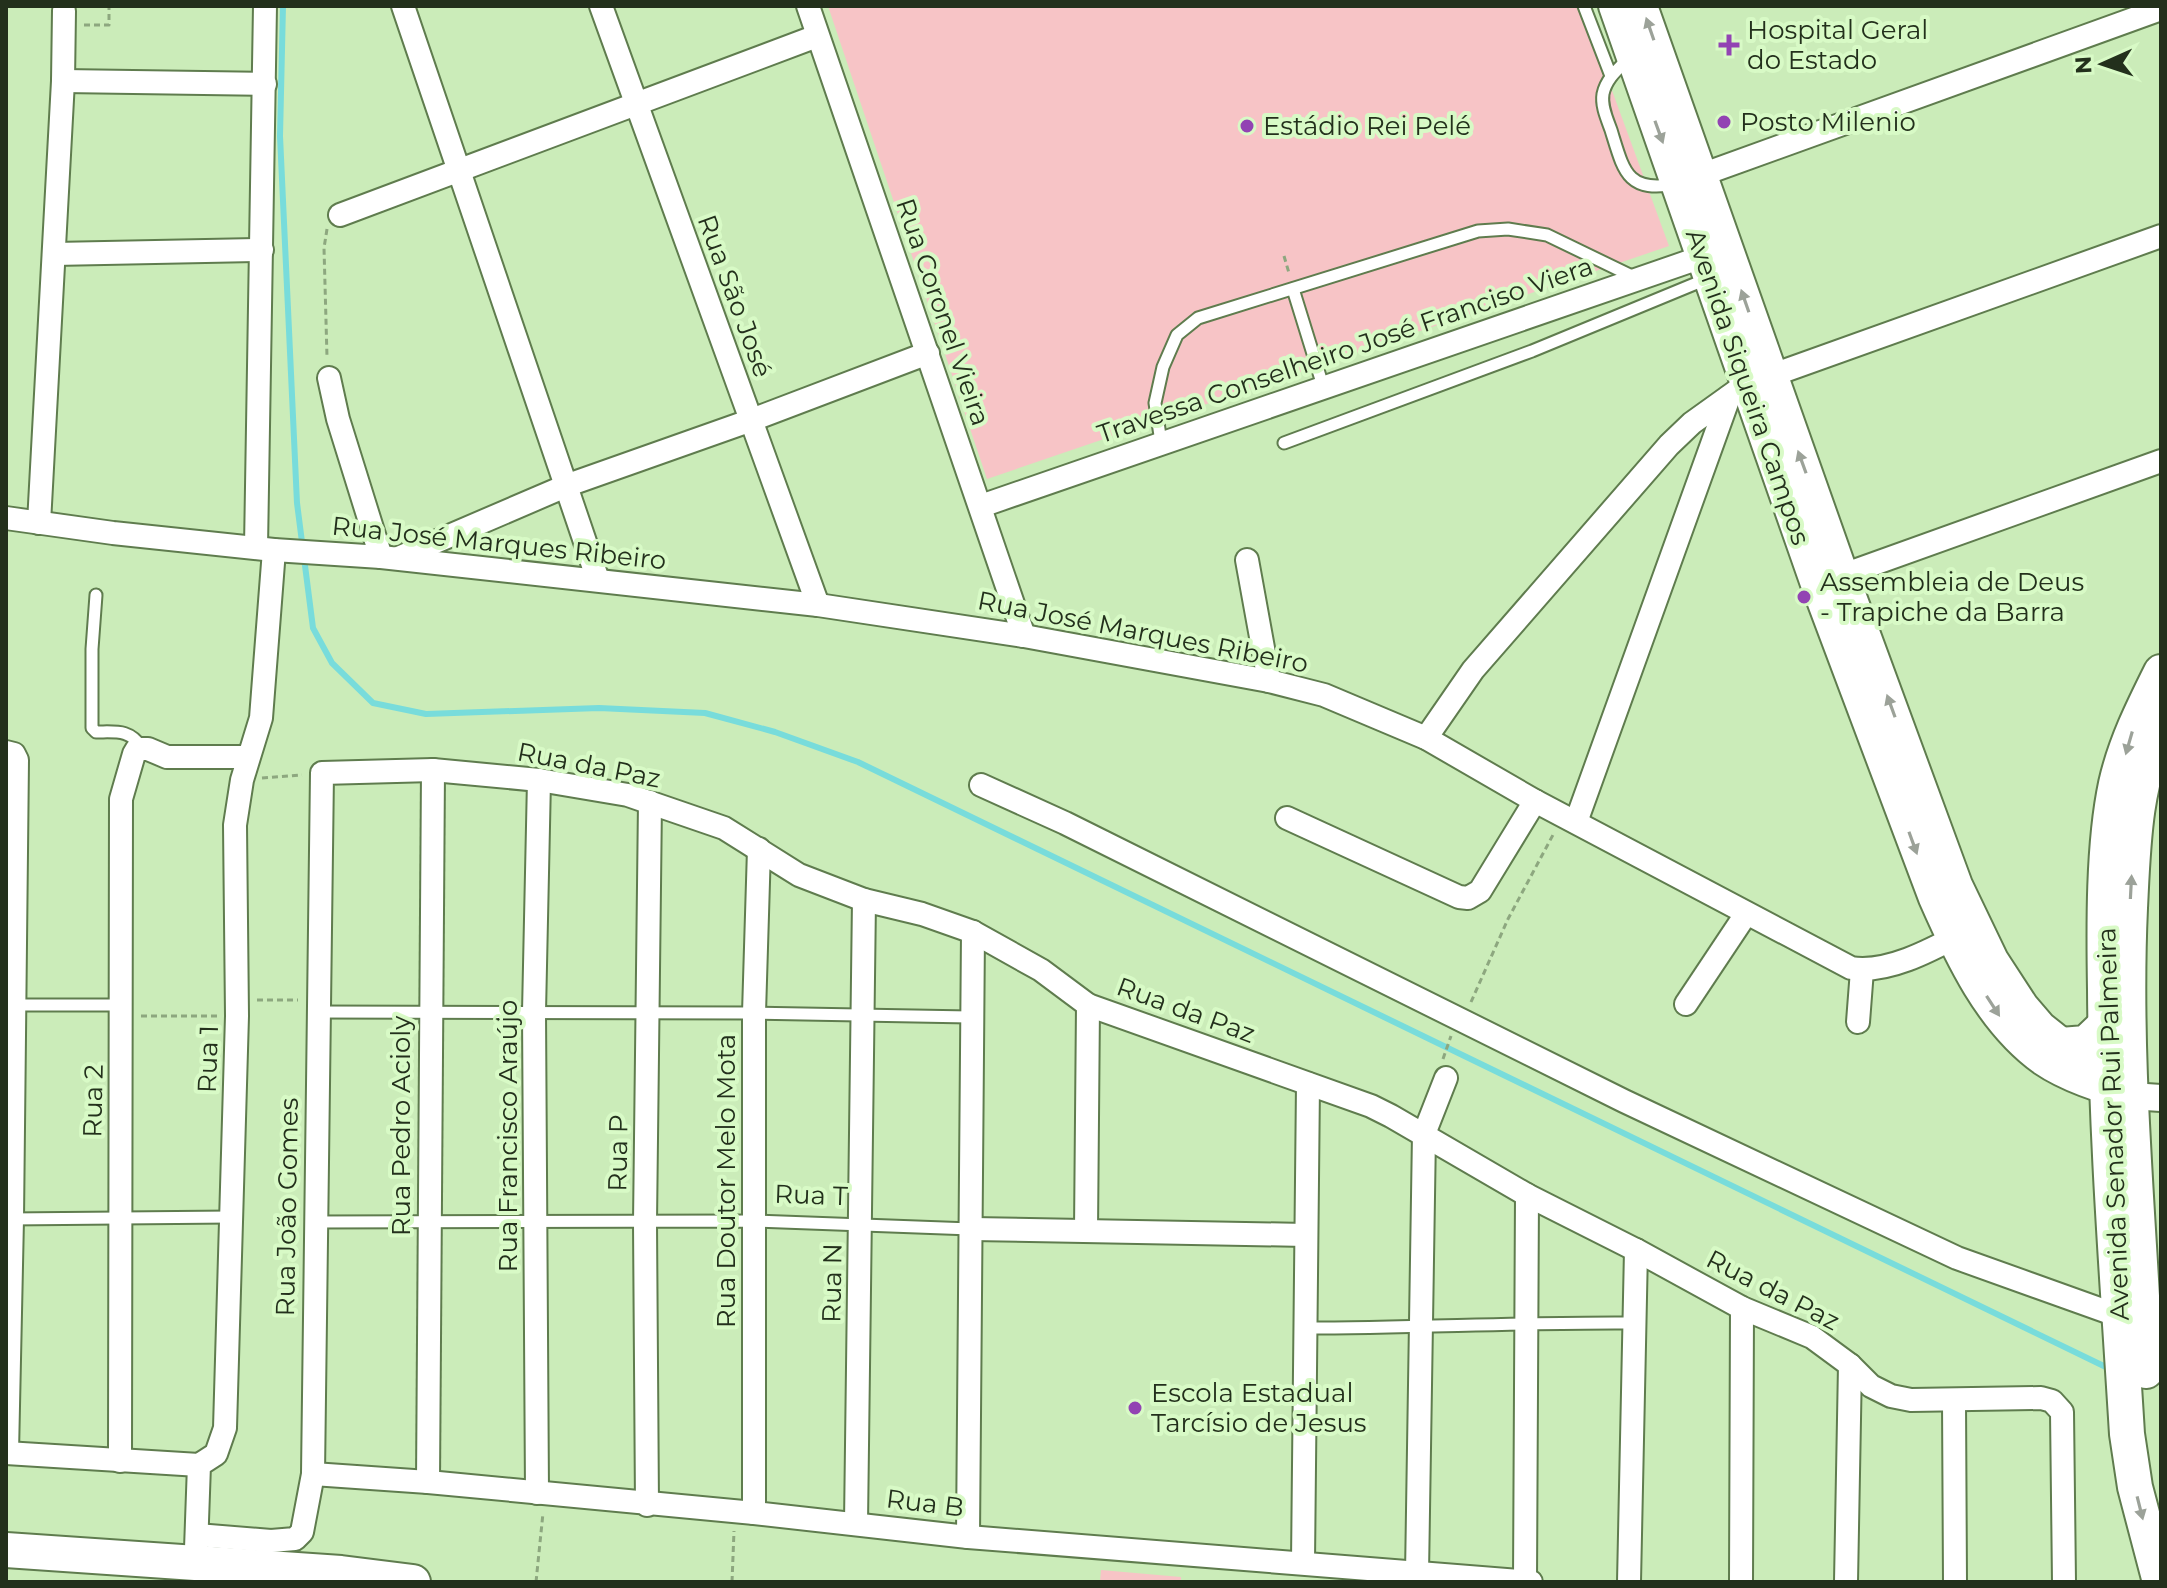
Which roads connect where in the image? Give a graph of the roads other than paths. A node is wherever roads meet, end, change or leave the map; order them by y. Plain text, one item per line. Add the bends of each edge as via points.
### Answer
1 (265, 6) edge
2 (403, 6) edge
3 (601, 6) edge
4 (808, 6) edge
5 (1584, 6) edge
6 (1614, 6) edge
7 (1642, 6) edge
8 (2161, 9) edge
9 (64, 18) road end
10 (817, 36) junction
11 (1637, 70) junction
12 (63, 81) junction
13 (265, 84) junction
14 (637, 104) junction
15 (458, 169) junction
16 (1690, 179) junction
17 (340, 215) road end
18 (2161, 236) edge
19 (262, 250) junction
20 (54, 254) junction
21 (1712, 260) junction
22 (1638, 279) junction
23 (1293, 289) junction
24 (928, 353) junction
25 (329, 378) road end
26 (1323, 386) junction
27 (1749, 386) junction
28 (749, 421) junction
29 (1161, 442) junction
30 (1284, 443) dead end
31 (2161, 461) edge
32 (568, 485) junction
33 (981, 506) junction
34 (6, 518) edge
35 (39, 523) junction
36 (269, 549) junction
37 (389, 558) junction
38 (1247, 560) dead end
39 (1830, 579) junction
40 (598, 580) junction
41 (96, 595) dead end
42 (818, 605) junction
43 (1024, 636) junction
44 (2161, 672) edge
45 (1269, 681) junction
46 (2161, 729) edge
47 (1426, 738) junction
48 (142, 748) junction
49 (11, 756) edge
50 (248, 757) junction
51 (433, 770) junction
52 (322, 773) joint
53 (539, 780) junction
54 (981, 785) dead end
55 (1535, 801) junction
56 (650, 802) junction
57 (1287, 818) dead end
58 (1570, 819) junction
59 (759, 849) junction
60 (864, 900) junction
61 (1741, 921) junction
62 (973, 932) junction
63 (1963, 933) junction
64 (1862, 970) junction
65 (1686, 1004) dead end
66 (10, 1005) edge
67 (1088, 1005) junction
68 (122, 1010) junction
69 (318, 1012) junction
70 (430, 1012) junction
71 (534, 1012) junction
72 (754, 1013) junction
73 (649, 1014) junction
74 (864, 1017) junction
75 (970, 1017) junction
76 (1858, 1022) dead end
77 (2105, 1025) junction
78 (2061, 1045) junction
79 (1444, 1070) road end
80 (1308, 1084) junction
81 (2131, 1087) edge
82 (1424, 1134) junction
83 (1527, 1195) junction
84 (232, 1217) junction
85 (119, 1218) junction
86 (9, 1219) edge
87 (537, 1221) junction
88 (753, 1221) junction
89 (315, 1222) junction
90 (428, 1223) junction
91 (645, 1223) junction
92 (862, 1225) junction
93 (972, 1229) junction
94 (1086, 1231) junction
95 (1306, 1235) junction
96 (1636, 1250) junction
97 (1742, 1308) junction
98 (1524, 1322) junction
99 (1634, 1323) junction
100 (1306, 1328) junction
101 (1422, 1328) junction
102 (2128, 1331) junction
103 (1850, 1365) junction
104 (1954, 1401) junction
105 (2138, 1429) junction
106 (6, 1453) edge
107 (120, 1461) junction
108 (199, 1465) junction
109 (313, 1474) junction
110 (428, 1482) junction
111 (541, 1493) junction
112 (2161, 1494) edge
113 (647, 1505) junction
114 (745, 1512) junction
115 (856, 1523) junction
116 (968, 1537) junction
117 (196, 1548) junction
118 (6, 1550) edge
119 (1303, 1562) junction
120 (1417, 1574) junction
121 (348, 1578) edge
122 (1528, 1581) edge
123 (413, 1582) edge
124 (1629, 1582) edge
125 (1741, 1582) edge
126 (1846, 1582) edge
127 (1955, 1582) edge
128 (2064, 1582) edge
129 (2160, 1582) edge

1 - 13 street, Rua 1
2 - 15 street
3 - 14 street, Rua São José
4 - 10 street, Rua Coronel Vieira
5 - 11 lane
6 - 11 main road, Avenida Siqueira Campos
11 -> 7 main road, Avenida Siqueira Campos
8 - 16 street
9 - 12 street
10 - 14 street
10 - 24 street, Rua Coronel Vieira
11 - 16 main road, Avenida Siqueira Campos
11 - 16 lane via 1604,90 1603,105 1622,167 1641,186
12 - 13 street
12 - 20 street
13 - 19 street, Rua 1
14 - 15 street
14 - 28 street, Rua São José
15 - 17 street
15 - 32 street
16 - 21 main road, Avenida Siqueira Campos
18 - 27 street
19 - 20 street
19 - 36 street, Rua 1
20 - 35 street
21 - 22 street, Travessa Conselheiro José Franciso Viera
21 - 27 main road, Avenida Siqueira Campos
21 - 30 lane via 1532,351
22 - 23 lane via 1547,235 1508,229 1478,231
22 - 26 street, Travessa Conselheiro José Franciso Viera
23 - 26 lane
23 - 29 lane via 1198,318 1177,335 1155,403
24 - 28 street
24 - 33 street, Rua Coronel Vieira
25 - 37 street via 338,419
26 - 29 street, Travessa Conselheiro José Franciso Viera
27 - 39 main road, Avenida Siqueira Campos
27 - 47 street via 1692,423 1669,445 1473,670
27 - 58 street
28 - 32 street
28 - 42 street, Rua São José
29 - 33 street, Travessa Conselheiro José Franciso Viera
31 - 39 street
32 - 37 street
32 - 40 street
33 - 43 street, Rua Coronel Vieira
34 - 35 street, Rua José Marques Ribeiro
35 - 36 street, Rua José Marques Ribeiro
36 - 37 street, Rua José Marques Ribeiro
36 - 50 street, Rua 1 via 261,718
37 - 40 street, Rua José Marques Ribeiro
38 - 45 street
39 - 63 main road, Avenida Siqueira Campos via 1957,885
40 - 42 street, Rua José Marques Ribeiro
41 - 48 lane via 92,728 127,733
42 - 43 street, Rua José Marques Ribeiro
43 - 45 street, Rua José Marques Ribeiro
44 -> 77 main road, Avenida Senador Rui Palmeira via 2133,729 2116,785 2104,935
45 - 47 street, Rua José Marques Ribeiro via 1324,695
81 -> 46 main road, Avenida Senador Rui Palmeira via 2128,961 2133,850 2139,795
47 - 55 street, Rua José Marques Ribeiro
48 - 50 street via 167,757
48 - 68 street, Rua 2 via 134,754 120,809
49 - 66 street
50 - 84 street, Rua 1 via 235,825
51 - 52 street, Rua da Paz
51 - 53 street, Rua da Paz
51 - 70 street, Rua Pedro Acioly
52 - 69 street, Rua João Gomes
53 - 56 street, Rua da Paz
53 - 71 street, Rua Francisco Araújo
54 - 102 street via 1457,1022 1957,1258
55 - 57 street via 1480,891 1468,898
55 - 58 street, Rua José Marques Ribeiro
56 - 59 street, Rua da Paz via 724,828
56 - 73 street, Rua P
58 - 61 street, Rua José Marques Ribeiro
59 - 60 street, Rua da Paz via 799,875
59 - 72 street, Rua Doutor Melo Mota
60 - 62 street, Rua da Paz
60 - 74 street, Rua N
61 - 64 street, Rua José Marques Ribeiro
61 - 65 street
62 - 67 street, Rua da Paz via 1041,970
62 - 75 street
63 - 64 street via 1901,961
63 - 78 main road, Avenida Siqueira Campos
63 -> 81 main road, Avenida Siqueira Campos via 2002,1021 2022,1042 2045,1061
64 - 76 street
66 - 68 lane
66 - 86 street
67 - 80 street, Rua da Paz
67 - 94 street
68 - 85 street, Rua 2
69 - 70 lane
69 - 89 street, Rua João Gomes
70 - 71 lane
70 - 90 street, Rua Pedro Acioly
71 - 73 lane
71 - 87 street, Rua Francisco Araújo
72 - 73 lane
72 - 74 lane
72 - 88 street, Rua Doutor Melo Mota
73 - 91 street, Rua P
74 - 75 lane
74 - 92 street, Rua N
75 - 93 street
77 - 78 main road via 2086,1043
77 - 81 main road, Avenida Senador Rui Palmeira
78 - 81 main road, Avenida Siqueira Campos
79 - 82 street
80 - 82 street, Rua da Paz via 1371,1106
80 - 95 street
81 - 102 main road, Avenida Senador Rui Palmeira
82 - 83 street, Rua da Paz
82 - 101 street
83 - 96 street, Rua da Paz
83 - 98 street
84 - 85 lane
84 - 108 street, Rua 1 via 225,1428 216,1454
85 - 86 lane
85 - 107 street, Rua 2
86 - 106 street
87 - 90 lane, Rua T
87 - 91 lane, Rua T
87 - 111 street, Rua Francisco Araújo
88 - 91 lane, Rua T
88 - 92 lane, Rua T
88 - 114 street, Rua Doutor Melo Mota
89 - 90 lane, Rua T
89 - 109 street, Rua João Gomes
90 - 110 street, Rua Pedro Acioly
91 - 113 street, Rua P
92 - 93 lane, Rua T
92 - 115 street, Rua N
93 - 94 street, Rua T
93 - 116 street
94 - 95 street, Rua T
95 - 100 street
96 - 97 street, Rua da Paz
96 - 99 street
97 - 103 street, Rua da Paz via 1812,1337
97 - 125 street
98 - 99 lane
98 - 101 lane
98 - 122 street
99 - 124 street
100 - 101 lane
100 - 119 street
101 - 120 street
102 - 105 main road, Avenida Senador Rui Palmeira
103 - 104 street, Rua da Paz via 1871,1386 1891,1396
103 - 126 street
104 - 127 street
104 - 128 street, Rua da Paz via 2041,1398 2058,1406
105 - 112 main road, Avenida Senador Rui Palmeira
105 -> 129 main road, Avenida Senador Rui Palmeira via 2135,1487
106 - 107 street
107 - 108 street
108 - 117 street
109 - 110 street, Rua B
109 - 117 street, Rua João Gomes via 302,1532 295,1539
110 - 111 street, Rua B
111 - 113 street, Rua B
113 - 114 street, Rua B
114 - 115 street, Rua B
115 - 116 street, Rua B
116 - 119 street, Rua B
117 - 118 main road
117 - 121 main road
119 - 120 street, Rua B
120 - 122 street, Rua B
121 - 123 main road

